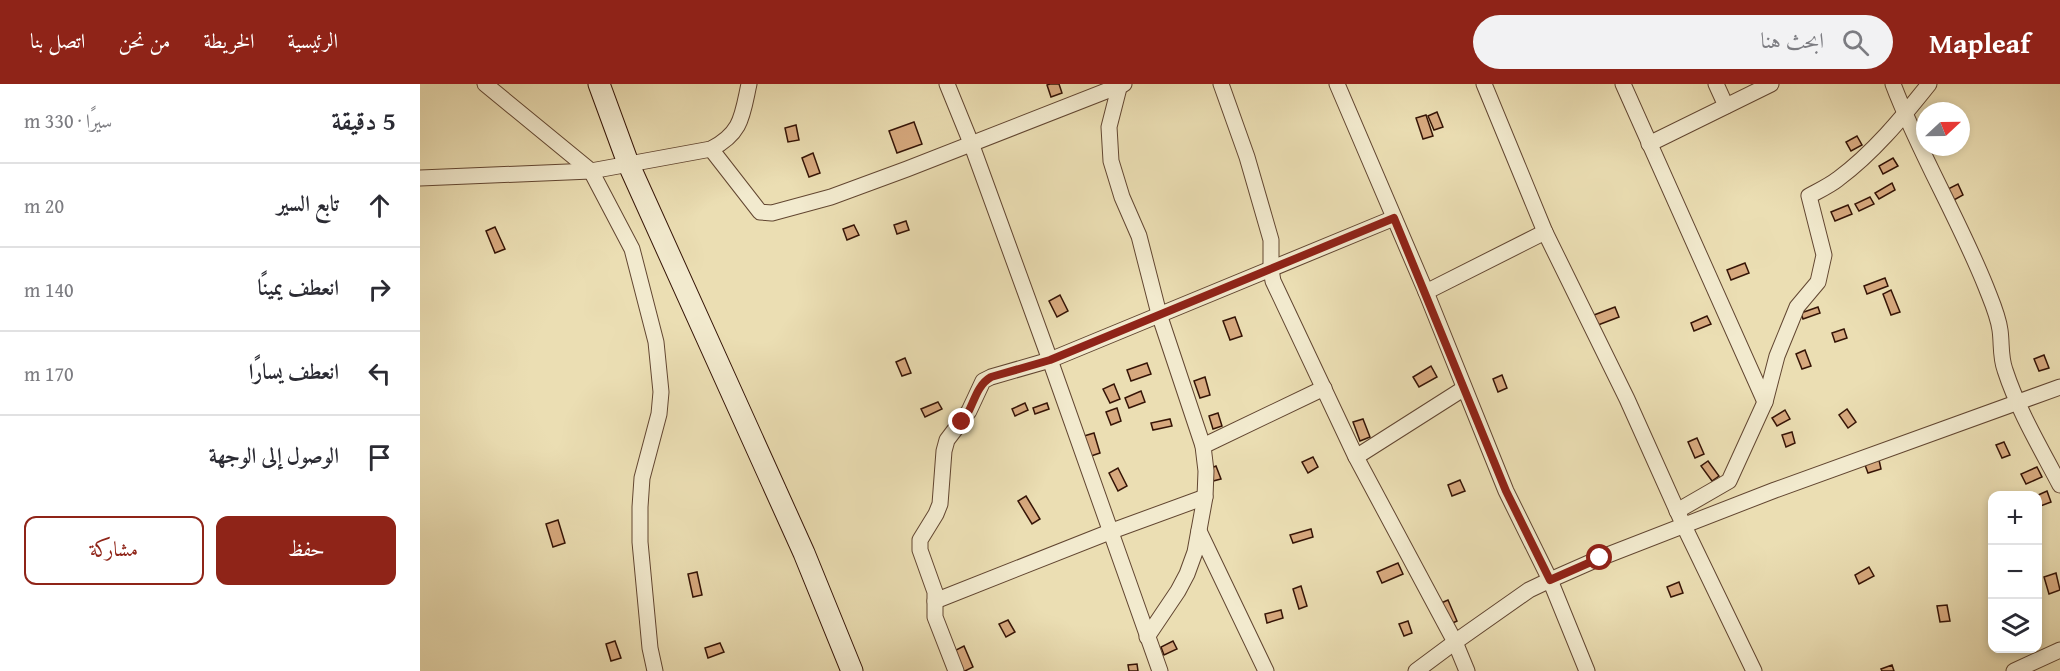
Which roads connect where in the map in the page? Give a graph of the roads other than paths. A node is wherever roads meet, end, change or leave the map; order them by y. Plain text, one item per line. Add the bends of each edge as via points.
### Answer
1 (485, 84) edge
2 (599, 84) edge
3 (749, 84) edge
4 (947, 84) edge
5 (1122, 84) edge
6 (1221, 84) edge
7 (1337, 84) edge
8 (1484, 84) edge
9 (1623, 84) edge
10 (1716, 84) edge
11 (1771, 84) edge
12 (1893, 84) edge
13 (1929, 84) edge
14 (1726, 106) junction
15 (1904, 114) junction
16 (971, 143) junction
17 (1649, 144) junction
18 (711, 149) junction
19 (628, 163) junction
20 (591, 171) junction
21 (420, 178) edge
22 (1394, 218) junction
23 (1545, 232) junction
24 (1271, 270) junction
25 (1426, 292) junction
26 (1159, 314) junction
27 (1050, 360) junction
28 (2060, 387) edge
29 (1324, 388) junction
30 (1463, 389) junction
31 (1765, 402) junction
32 (2018, 403) junction
33 (1203, 446) junction
34 (1356, 457) junction
35 (2060, 484) edge
36 (1205, 497) junction
37 (1677, 511) junction
38 (1684, 525) junction
39 (1112, 531) junction
40 (1198, 531) junction
41 (1550, 580) junction
42 (935, 601) junction
43 (1147, 637) junction
44 (1455, 642) junction
45 (2060, 650) edge
46 (655, 671) edge
47 (852, 671) edge
48 (956, 671) edge
49 (1160, 671) edge
50 (1266, 671) edge
51 (1416, 671) edge
52 (1467, 671) edge
53 (1587, 671) edge
54 (1754, 671) edge
55 (2014, 671) edge

1 - 20 street
2 - 19 main road
3 - 18 street via 737,127 727,141
4 - 16 street
5 - 16 street
5 - 26 street via 1109,127 1111,161 1139,236
6 - 24 street via 1270,240
7 - 22 street
8 - 23 street
9 - 17 street
10 - 14 street
11 - 14 street
12 - 15 street
13 - 15 street
14 - 17 street
15 - 31 street via 1860,161 1809,196 1824,255 1818,282 1797,307 1777,356
15 - 32 street via 1986,287 2000,327 2000,355
16 - 18 street via 831,197 772,213 760,212 751,203
16 - 27 street
17 - 31 street
18 - 19 street
19 - 20 street
19 - 47 main road via 804,553
20 - 21 street
20 - 46 street via 632,249 656,342 661,392 642,478 640,542
22 - 24 street
22 - 25 street
23 - 25 street
23 - 37 street
24 - 26 street
24 - 29 street
25 - 30 street
26 - 27 street
26 - 33 street
27 - 39 street
27 - 42 street via 983,381 969,411 947,440 940,504 920,540
28 - 32 street
29 - 33 street
29 - 34 street
30 - 34 street
30 - 41 street via 1506,491
31 - 37 street via 1729,481
32 - 35 street
32 - 38 street
33 - 36 street
34 - 44 street
36 - 39 street
36 - 40 street
37 - 38 street
38 - 41 street
38 - 54 street
39 - 42 street
39 - 43 street
40 - 43 street via 1187,574
40 - 50 street
41 - 44 street via 1529,590
41 - 53 street
42 - 48 street via 935,617
43 - 49 street
44 - 51 street
44 - 52 street
45 - 55 street

